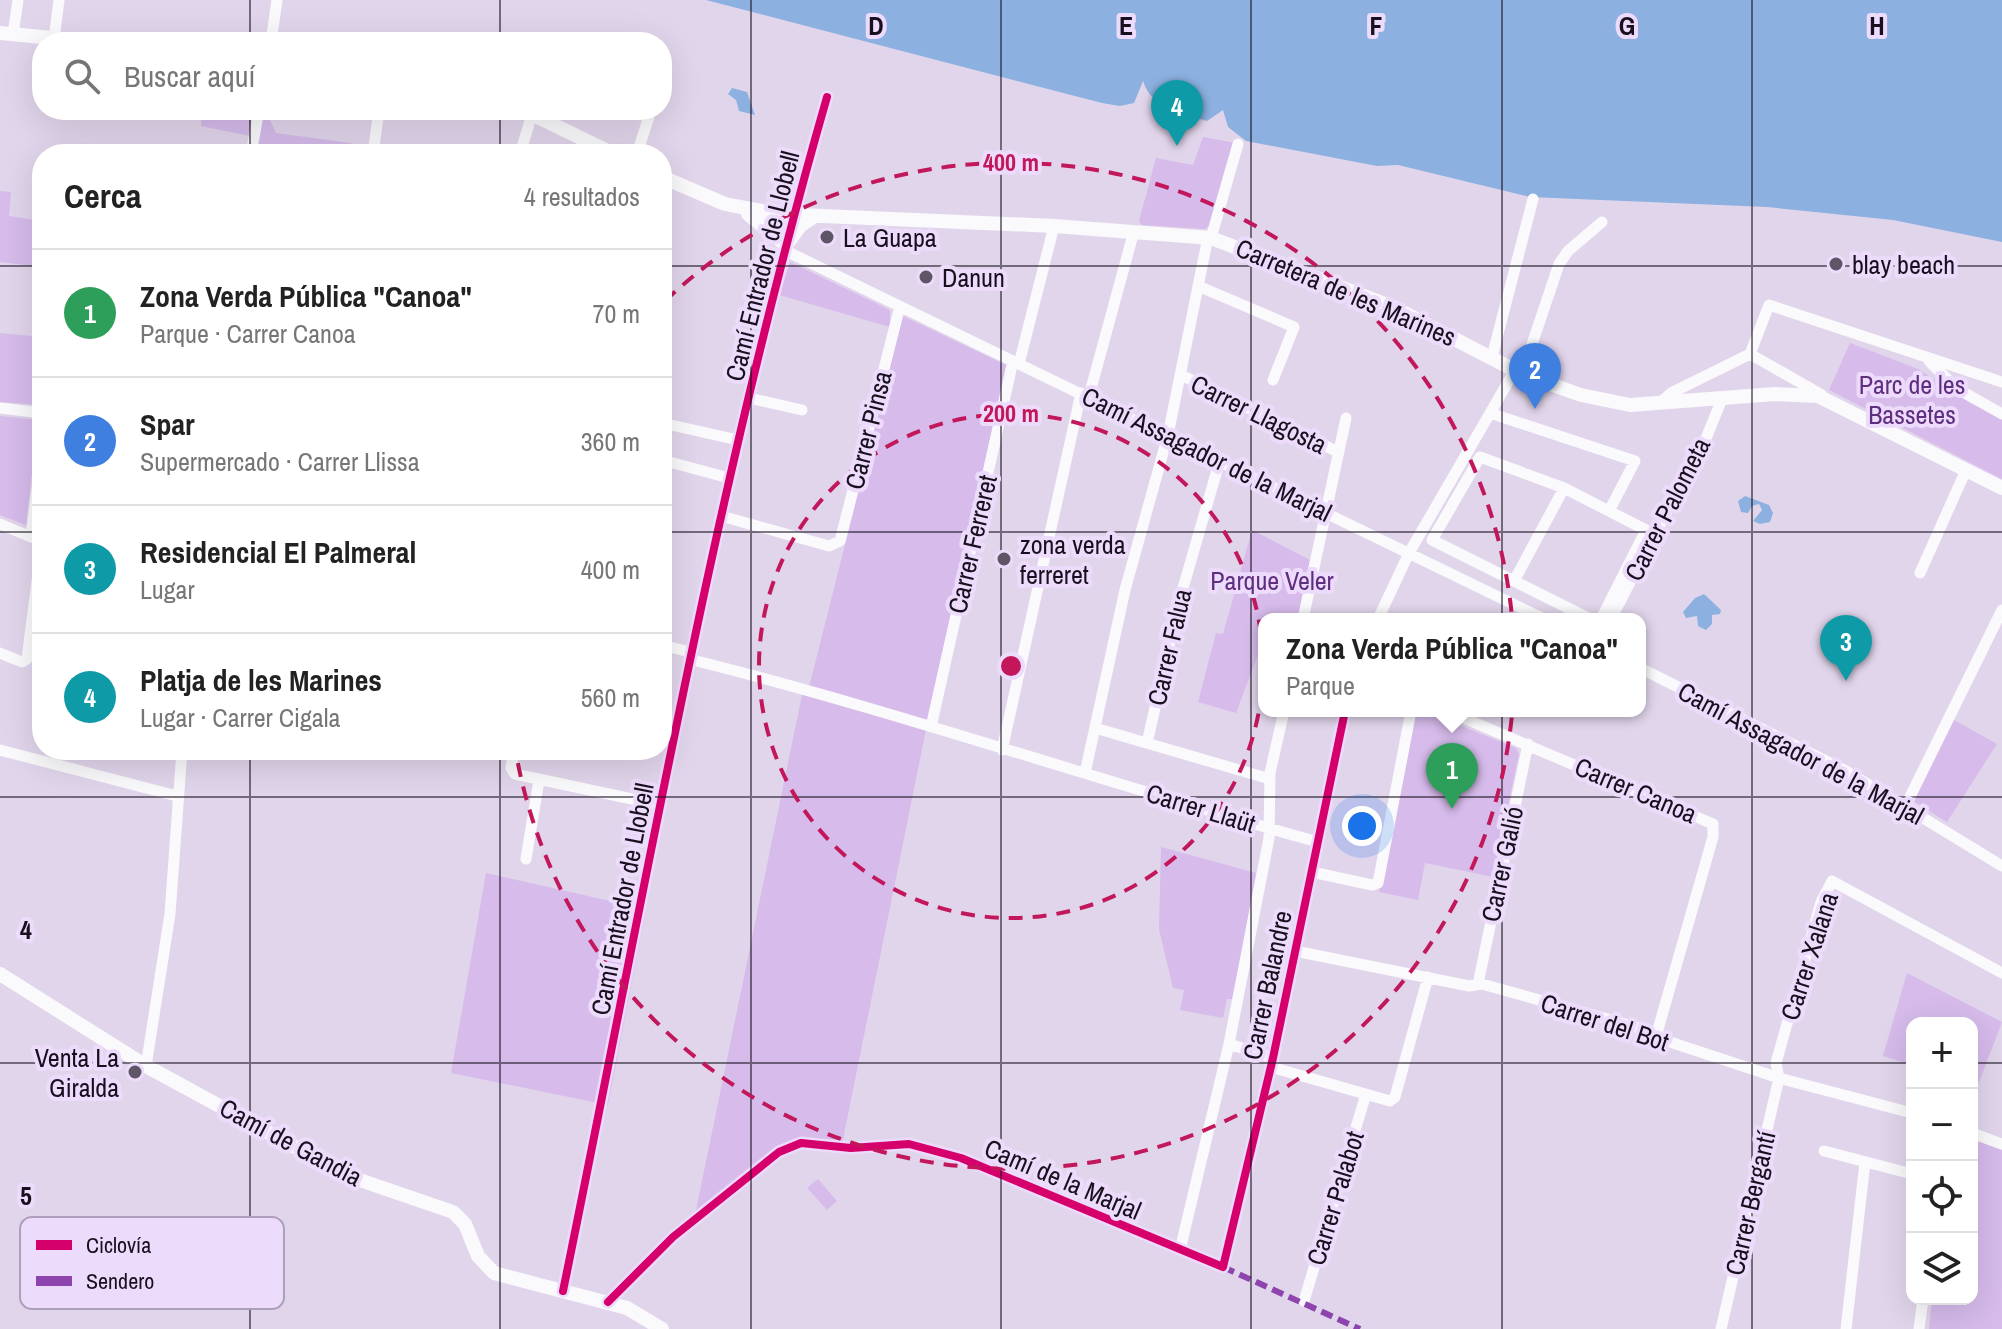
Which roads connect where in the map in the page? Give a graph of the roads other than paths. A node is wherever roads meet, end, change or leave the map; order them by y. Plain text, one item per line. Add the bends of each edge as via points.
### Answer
1 (18, 0) edge
2 (59, 0) edge
3 (277, 0) edge
4 (55, 32) edge
5 (272, 32) edge
6 (6, 34) edge
7 (32, 37) edge
8 (827, 97) dead end
9 (257, 120) edge
10 (378, 120) edge
11 (526, 120) edge
12 (544, 120) edge
13 (648, 120) edge
14 (253, 144) edge
15 (374, 144) edge
16 (522, 144) edge
17 (592, 144) edge
18 (640, 144) edge
19 (1238, 144) dead end
20 (672, 181) edge
21 (1533, 199) dead end
22 (735, 207) junction
23 (793, 215) junction
24 (815, 216) junction
25 (1602, 222) dead end
26 (1054, 226) junction
27 (1134, 231) junction
28 (1209, 238) junction
29 (785, 247) junction
30 (1198, 286) junction
31 (900, 306) junction
32 (1750, 354) junction
33 (1492, 357) junction
34 (1926, 357) junction
35 (1016, 362) junction
36 (1518, 372) junction
37 (1181, 375) junction
38 (1273, 380) dead end
39 (2002, 382) edge
40 (1085, 395) junction
41 (749, 398) junction
42 (1722, 399) junction
43 (1833, 401) junction
44 (1658, 405) junction
45 (0, 408) edge
46 (802, 410) dead end
47 (32, 412) edge
48 (1493, 414) junction
49 (2002, 414) edge
50 (1346, 418) dead end
51 (672, 425) edge
52 (1168, 435) junction
53 (738, 440) junction
54 (1338, 452) junction
55 (1220, 460) junction
56 (672, 463) edge
57 (1966, 470) junction
58 (729, 478) junction
59 (1564, 488) junction
60 (2002, 488) edge
61 (1326, 511) junction
62 (1609, 511) junction
63 (721, 516) junction
64 (0, 524) edge
65 (32, 537) edge
66 (1409, 553) junction
67 (1920, 573) dead end
68 (1514, 581) junction
69 (32, 605) edge
70 (2002, 610) edge
71 (1304, 613) edge
72 (1381, 613) edge
73 (1532, 613) edge
74 (1578, 613) edge
75 (1604, 613) edge
76 (1614, 613) edge
77 (672, 649) edge
78 (0, 653) edge
79 (690, 655) junction
80 (1646, 671) edge
81 (1283, 717) edge
82 (1344, 717) edge
83 (1410, 717) edge
84 (1462, 717) edge
85 (931, 727) junction
86 (1095, 728) junction
87 (672, 732) edge
88 (675, 732) junction
89 (1147, 743) junction
90 (1528, 744) junction
91 (672, 747) edge
92 (0, 750) edge
93 (1002, 750) junction
94 (32, 758) edge
95 (38, 760) edge
96 (181, 760) edge
97 (513, 760) edge
98 (669, 760) edge
99 (1085, 773) junction
100 (1270, 779) junction
101 (539, 780) junction
102 (177, 796) junction
103 (660, 805) junction
104 (1905, 807) junction
105 (1269, 828) junction
106 (1318, 842) junction
107 (526, 859) dead end
108 (2002, 866) edge
109 (1312, 872) junction
110 (1295, 951) junction
111 (2002, 973) edge
112 (0, 974) edge
113 (1428, 977) junction
114 (1478, 984) junction
115 (1657, 1033) junction
116 (1229, 1044) junction
117 (1272, 1062) junction
118 (146, 1066) junction
119 (1779, 1078) junction
120 (1366, 1094) junction
121 (1906, 1111) edge
122 (1978, 1135) edge
123 (2002, 1144) edge
124 (1824, 1151) dead end
125 (1865, 1162) junction
126 (1906, 1172) edge
127 (1180, 1250) junction
128 (1223, 1267) joint
129 (563, 1291) junction
130 (1304, 1301) dead end
131 (608, 1302) junction
132 (1922, 1305) edge
133 (662, 1329) edge
134 (1721, 1329) edge
135 (1846, 1329) edge
136 (1919, 1329) edge

1 - 6 street
2 - 4 street
3 - 5 street
6 - 7 main road
8 - 23 street, Camí Entrador de Llobell
9 - 14 street
10 - 15 street
11 - 16 street
12 - 17 main road
13 - 18 street
19 - 28 street
20 - 22 main road, Carretera de les Marines
21 - 33 street
22 - 23 main road, Carretera de les Marines
22 - 29 main road via 759,220
23 - 24 main road, Carretera de les Marines
23 - 29 street, Camí Entrador de Llobell
24 - 26 main road, Carretera de les Marines
24 - 29 main road
25 - 36 street via 1559,264
26 - 27 main road, Carretera de les Marines
26 - 35 street, Carrer Ferreret
27 - 28 main road, Carretera de les Marines
27 - 40 street
28 - 30 street
28 - 33 main road, Carretera de les Marines via 1393,307
29 - 31 street, Camí Assagador de la Marjal
29 - 41 street, Camí Entrador de Llobell
30 - 37 street
30 - 38 street via 1294,327
31 - 35 street, Camí Assagador de la Marjal
31 - 63 street, Carrer Pinsa via 840,541 829,546
32 - 34 street via 1769,305
32 - 43 street
32 - 44 street via 1671,393
33 - 36 main road, Carretera de les Marines
34 - 39 street
34 - 49 street via 1956,388
35 - 40 street, Camí Assagador de la Marjal
35 - 85 street, Carrer Ferreret
36 - 44 main road, Carretera de les Marines via 1601,401
36 - 48 street
37 - 52 street
37 - 54 street, Carrer Llagosta
40 - 52 street, Camí Assagador de la Marjal
40 - 93 street
41 - 46 street
41 - 53 street, Camí Entrador de Llobell
42 - 43 main road, Carretera de les Marines via 1790,393
42 - 44 main road, Carretera de les Marines
42 - 76 street, Carrer Palometa via 1698,458
43 - 57 main road, Carretera de les Marines
45 - 47 street
48 - 62 street via 1635,461
48 - 66 street
50 - 54 street, Carrer Llagosta
51 - 53 street
52 - 55 street, Camí Assagador de la Marjal
52 - 86 street via 1125,590
53 - 58 street, Camí Entrador de Llobell
54 - 61 street, Carrer Llagosta
55 - 61 street, Camí Assagador de la Marjal
55 - 89 street, Carrer Falua via 1179,602
56 - 58 street
57 - 60 main road, Carretera de les Marines
57 - 67 street
58 - 63 street, Camí Entrador de Llobell
59 - 62 street
59 - 68 street
59 - 68 street via 1482,456 1433,537
61 - 66 street, Camí Assagador de la Marjal
61 - 71 street, Carrer Llagosta
62 - 75 street via 1646,530
63 - 79 street, Camí Entrador de Llobell
64 - 65 street
66 - 72 street
66 - 73 street, Camí Assagador de la Marjal
68 - 74 street
69 - 78 street via 27,659 22,662
70 - 104 street
77 - 79 street, Carrer Llaüt
79 - 85 street, Carrer Llaüt
79 - 88 street, Camí Entrador de Llobell
80 - 104 street, Camí Assagador de la Marjal via 1846,771
81 - 100 street
82 - 106 street, Carrer Balandre
83 - 109 street via 1378,883
84 - 90 street, Carrer Canoa
85 - 93 street, Carrer Llaüt
86 - 89 street, Carrer Falua
86 - 99 street
87 - 88 street
88 - 91 street, Camí Entrador de Llobell
89 - 100 street, Carrer Falua
90 - 114 street, Carrer Galió
90 - 115 street, Carrer Canoa via 1714,826
92 - 94 street
93 - 99 street, Carrer Llaüt
95 - 102 street
96 - 102 street
97 - 101 street via 512,772
98 - 103 street, Camí Entrador de Llobell
99 - 105 street, Carrer Llaüt
100 - 105 street
101 - 103 street
101 - 107 street
102 - 118 street via 170,914
103 - 129 street, Camí Entrador de Llobell
104 - 108 street, Camí Assagador de la Marjal
105 - 106 street, Carrer Llaüt
105 - 116 street
106 - 109 street, Carrer Balandre
109 - 110 street, Carrer Balandre
110 - 113 street, Carrer del Bot
110 - 117 street, Carrer Balandre
111 - 119 street, Carrer Xalana via 1832,881 1821,902 1776,1063
112 - 118 main road, Camí de Gandia
113 - 114 street, Carrer del Bot
113 - 120 street, Carrer Palabot via 1395,1097 1390,1101
114 - 115 street, Carrer del Bot
115 - 119 street, Carrer del Bot via 1667,1041
116 - 117 street, Carrer Palabot
116 - 127 street
117 - 120 street, Carrer Palabot
117 - 128 street, Carrer Balandre
118 - 129 main road, Camí de Gandia via 348,1176 449,1210 465,1224 489,1270
119 - 121 street, Carrer del Bot
119 - 134 street, Carrer Bergantí
120 - 130 street, Carrer Palabot
122 - 123 street
124 - 125 street
125 - 126 street
125 - 135 street
127 - 128 street, Camí de la Marjal
127 - 131 street, Camí de la Marjal via 961,1158 909,1144 851,1148 797,1143 673,1237
129 - 131 main road, Camí de Gandia
131 - 133 main road, Camí de Gandia via 639,1313
132 - 136 street

